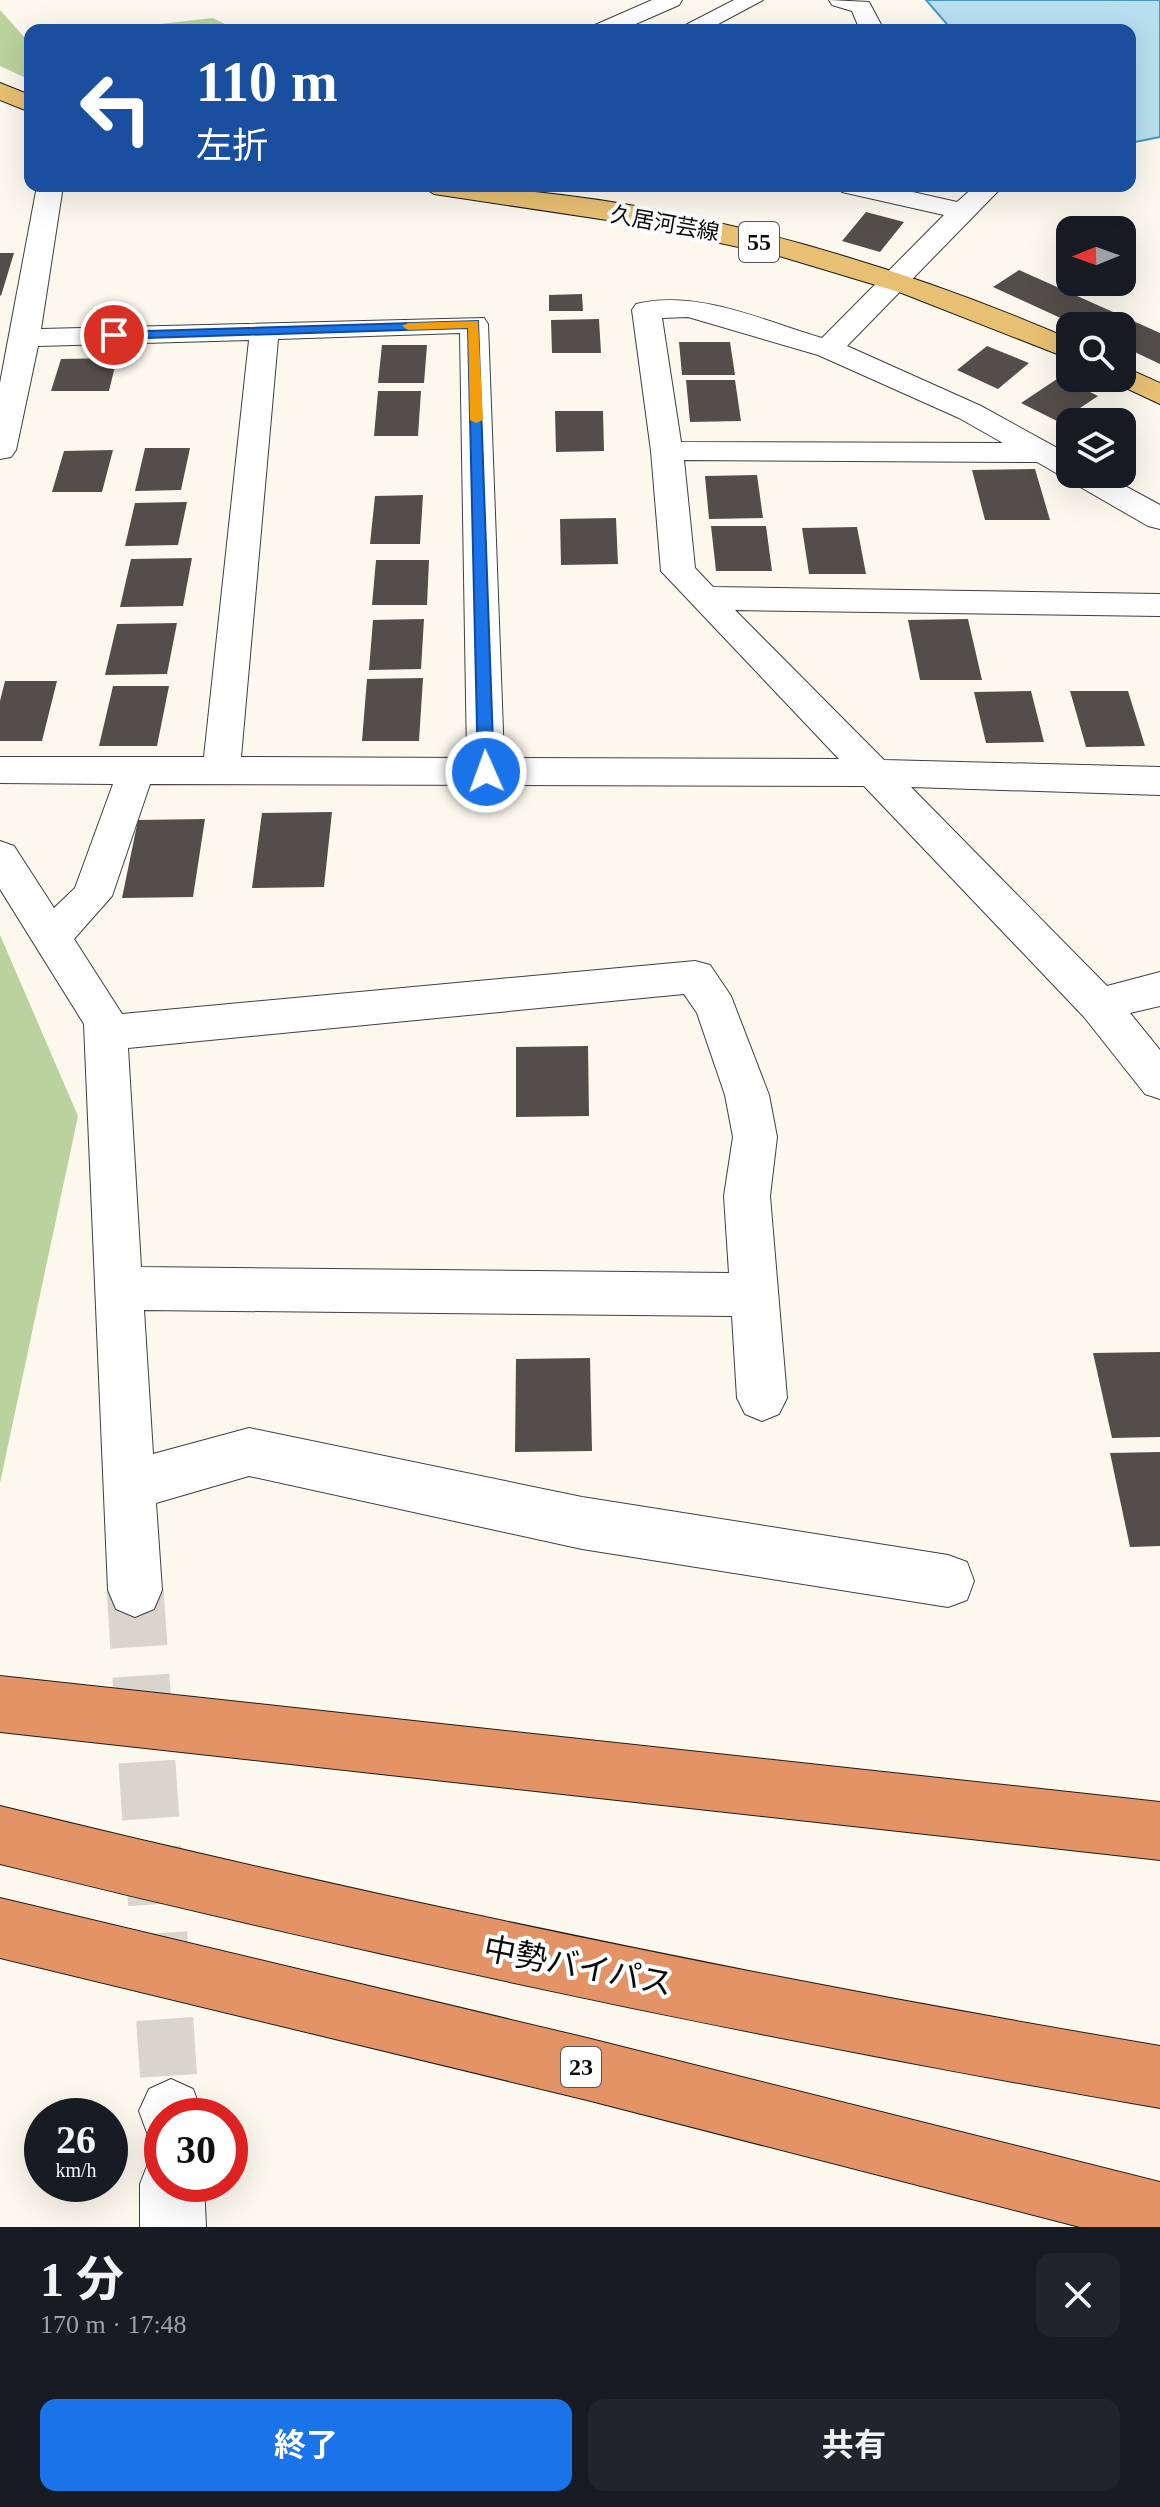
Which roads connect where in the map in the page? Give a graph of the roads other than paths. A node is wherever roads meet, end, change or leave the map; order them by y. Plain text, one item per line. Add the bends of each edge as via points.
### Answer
1 (671, 0) edge
2 (752, 0) edge
3 (840, 0) edge
4 (617, 24) edge
5 (701, 24) edge
6 (869, 24) edge
7 (0, 90) edge
8 (24, 102) edge
9 (49, 192) edge
10 (472, 192) edge
11 (878, 192) edge
12 (984, 192) edge
13 (963, 211) junction
14 (893, 282) junction
15 (264, 331) junction
16 (25, 338) junction
17 (1056, 345) edge
18 (828, 349) junction
19 (1136, 382) edge
20 (1160, 395) edge
21 (0, 450) edge
22 (667, 451) junction
23 (1056, 460) edge
24 (1056, 461) edge
25 (1105, 488) edge
26 (1160, 519) edge
27 (704, 598) junction
28 (1160, 605) edge
29 (0, 770) edge
30 (136, 771) junction
31 (221, 772) junction
32 (486, 772) junction
33 (874, 773) junction
34 (1160, 781) edge
35 (0, 856) edge
36 (51, 937) junction
37 (1160, 989) edge
38 (1099, 1005) junction
39 (105, 1033) junction
40 (1160, 1081) edge
41 (118, 1288) junction
42 (755, 1295) junction
43 (762, 1398) dead end
44 (129, 1486) junction
45 (948, 1581) dead end
46 (135, 1590) tunnel mouth
47 (0, 1704) edge
48 (1160, 1831) edge
49 (0, 1835) edge
50 (0, 1928) edge
51 (1160, 2077) edge
52 (172, 2202) edge
53 (1160, 2215) edge
54 (173, 2227) edge

1 - 4 street
2 - 5 street
3 - 6 street via 861,7
7 - 8 main road
9 - 16 street
10 - 14 main road, 久居河芸線 / 55 via 676,224 802,253
11 - 13 street
12 - 13 street
13 - 14 street
14 - 17 main road, 久居河芸線 / 55
14 - 18 street
15 - 16 street
15 - 31 street
15 - 32 street via 474,324
16 - 21 street
18 - 22 street via 689,308 646,310
18 - 23 street via 970,412
19 - 20 main road
22 - 24 street
22 - 27 street via 678,571
25 - 26 street
27 - 28 street
27 - 33 street
29 - 30 street
30 - 31 street
30 - 36 street via 92,896
31 - 32 street
32 - 33 street
33 - 34 street
33 - 38 street
35 - 36 street
36 - 39 street via 105,1022
37 - 38 street
38 - 40 street
39 - 41 street
39 - 42 street via 695,977 716,1008 750,1109 755,1137 747,1196
41 - 42 street
41 - 44 street
42 - 43 street
44 - 45 street via 249,1452 582,1523
44 - 46 street
47 - 48 highway
49 - 51 highway, 中勢バイパス via 295,1909 965,2045
50 - 53 highway, 23
52 - 54 street

